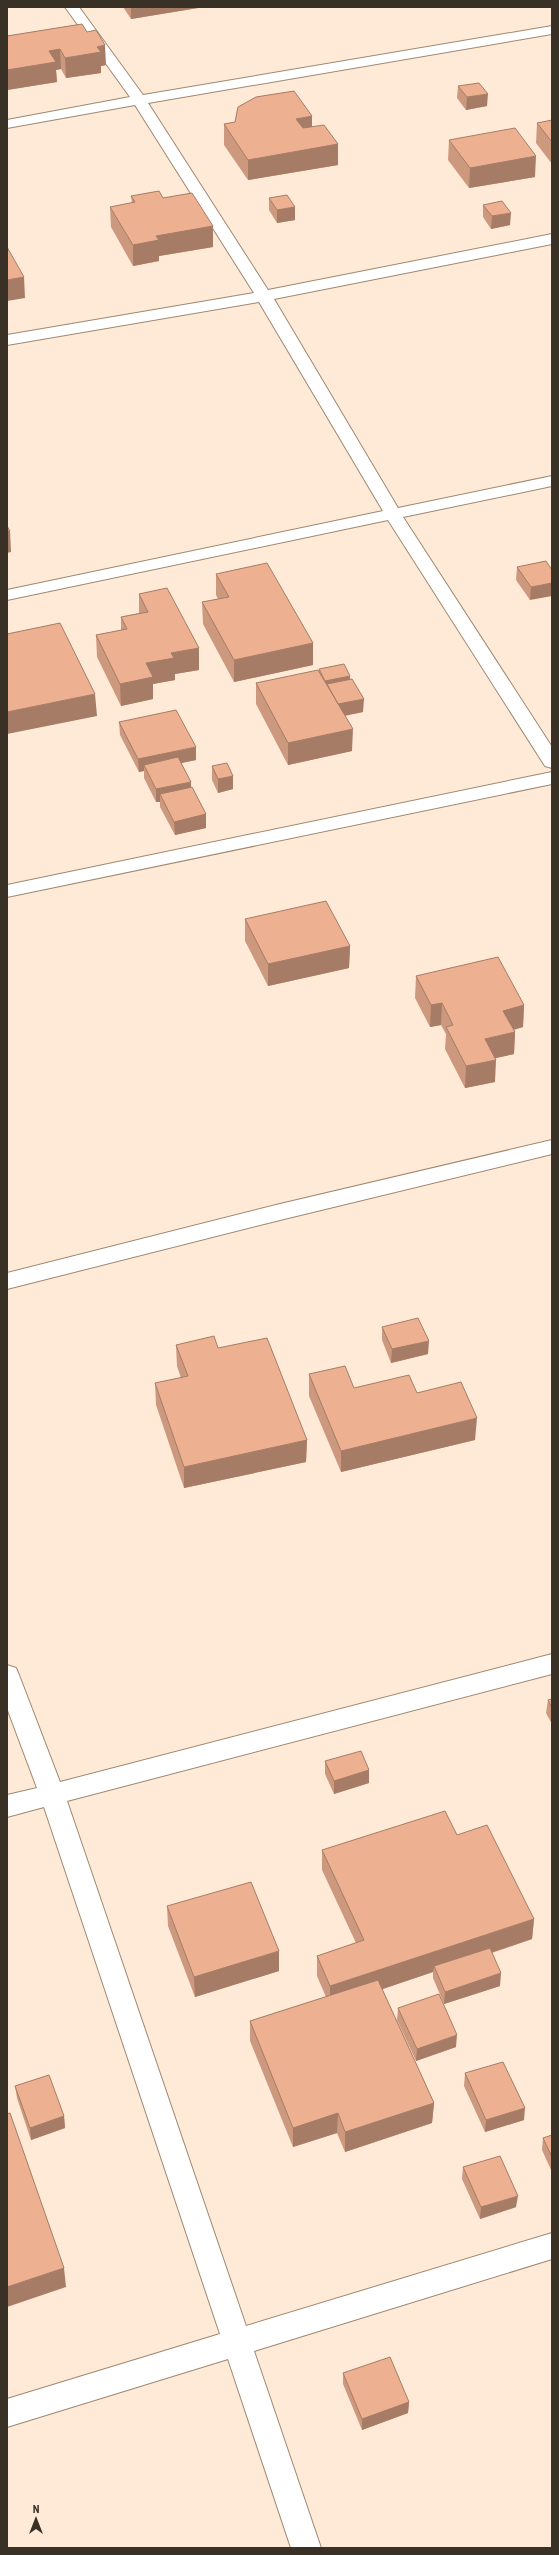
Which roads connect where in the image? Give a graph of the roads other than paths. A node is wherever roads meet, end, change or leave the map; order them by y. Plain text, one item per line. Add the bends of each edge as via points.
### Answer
1 (72, 7) edge
2 (552, 30) edge
3 (140, 100) junction
4 (7, 124) edge
5 (552, 239) edge
6 (264, 296) junction
7 (7, 340) edge
8 (552, 481) edge
9 (394, 516) junction
10 (7, 595) edge
11 (552, 762) edge
12 (552, 778) edge
13 (7, 891) edge
14 (552, 1147) edge
15 (7, 1281) edge
16 (552, 1664) edge
17 (7, 1675) edge
18 (52, 1794) junction
19 (7, 1806) edge
20 (552, 2246) edge
21 (235, 2342) junction
22 (7, 2413) edge
23 (306, 2548) edge

1 - 3 street
2 - 3 street
3 - 4 street
3 - 6 street
5 - 6 street
6 - 7 street
6 - 9 street
8 - 9 street
9 - 10 street
9 - 11 street
12 - 13 street
14 - 15 street
16 - 18 street
17 - 18 street
18 - 19 street
18 - 21 street
20 - 21 street
21 - 22 street
21 - 23 street

